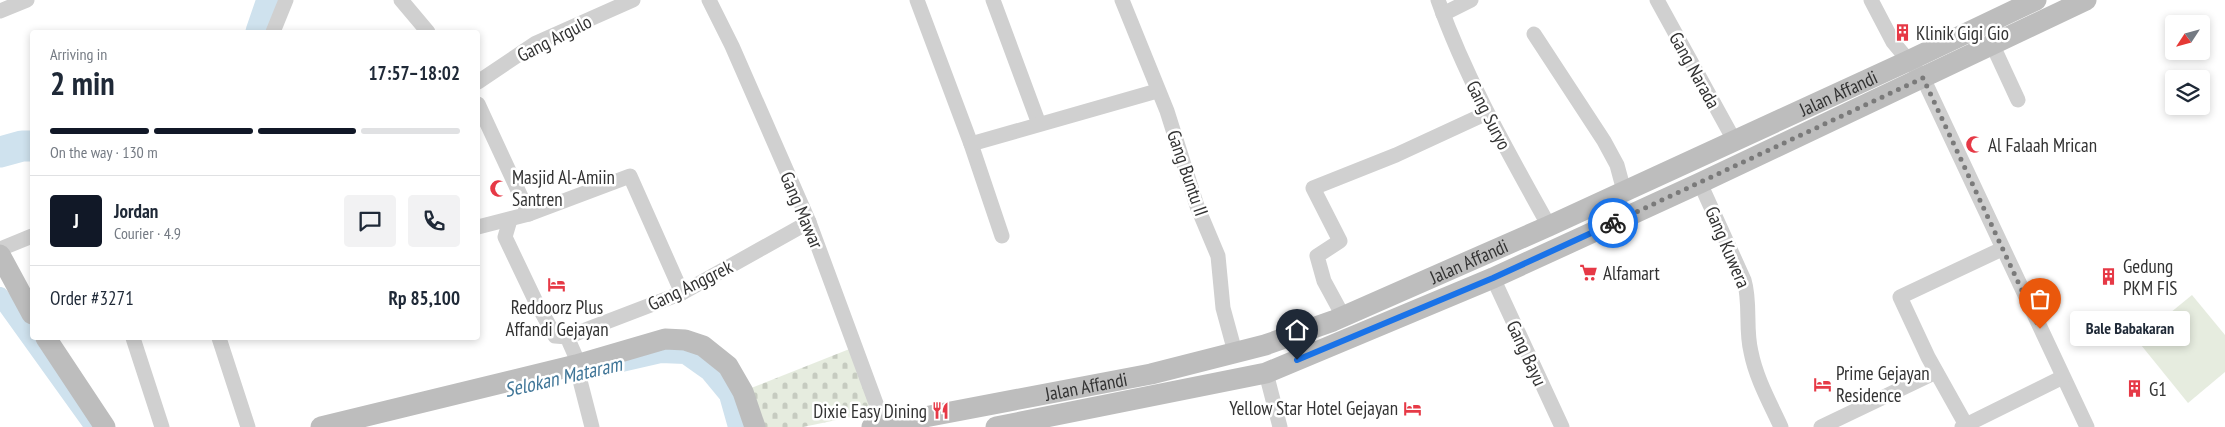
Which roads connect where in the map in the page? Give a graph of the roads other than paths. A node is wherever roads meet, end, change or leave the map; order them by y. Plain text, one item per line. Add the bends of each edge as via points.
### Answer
1 (26, 0) edge
2 (286, 0) edge
3 (401, 0) edge
4 (633, 0) edge
5 (709, 0) edge
6 (917, 0) edge
7 (993, 0) edge
8 (1122, 0) edge
9 (1471, 0) edge
10 (1657, 0) edge
11 (1871, 0) edge
12 (2036, 0) edge
13 (2086, 0) edge
14 (1441, 7) edge
15 (0, 11) edge
16 (274, 30) edge
17 (426, 30) edge
18 (1534, 34) dead end
19 (1993, 46) junction
20 (1908, 61) junction
21 (1923, 78) junction
22 (480, 81) edge
23 (1157, 91) junction
24 (2018, 100) dead end
25 (480, 108) edge
26 (1487, 113) junction
27 (1040, 124) junction
28 (1734, 140) junction
29 (971, 144) junction
30 (1700, 183) junction
31 (1624, 191) junction
32 (529, 214) junction
33 (510, 220) junction
34 (809, 222) junction
35 (1549, 226) junction
36 (480, 227) edge
37 (1002, 236) dead end
38 (30, 237) edge
39 (0, 249) edge
40 (2002, 249) junction
41 (0, 255) edge
42 (1493, 278) junction
43 (25, 286) edge
44 (682, 293) junction
45 (30, 306) edge
46 (1338, 319) junction
47 (566, 337) junction
48 (47, 340) edge
49 (134, 340) edge
50 (220, 340) edge
51 (1342, 342) junction
52 (1235, 352) junction
53 (578, 370) junction
54 (1936, 372) junction
55 (1266, 373) junction
56 (2063, 378) junction
57 (1048, 394) junction
58 (1054, 422) edge
59 (878, 426) edge
60 (1964, 426) edge
61 (105, 427) edge
62 (162, 427) edge
63 (248, 427) edge
64 (321, 427) edge
65 (592, 427) edge
66 (755, 427) edge
67 (996, 427) edge
68 (1280, 427) edge
69 (1562, 427) edge
70 (1781, 427) edge
71 (1821, 427) edge
72 (2087, 427) edge

1 - 15 street
2 - 16 street
3 - 17 street
4 - 22 street, Gang Argulo via 536,43
5 - 34 street, Gang Mawar
6 - 29 street
7 - 27 street
8 - 23 street, Gang Buntu II
9 - 14 street
10 - 28 street, Gang Narada
11 - 20 street via 1893,42
12 - 20 main road, Jalan Affandi
13 - 19 main road, Jalan Affandi
14 - 26 street, Gang Suryo
18 - 31 street via 1604,141 1617,165
19 - 21 main road, Jalan Affandi
19 - 24 street
20 - 21 street
20 - 28 main road, Jalan Affandi
21 - 30 main road, Jalan Affandi
21 - 40 street
23 - 27 street
23 - 52 street, Gang Buntu II via 1168,111 1197,206 1218,256 1223,308
25 - 32 street
26 - 35 street, Gang Suryo
26 - 46 street via 1396,155 1313,188 1340,241 1318,256
27 - 29 street
28 - 31 main road, Jalan Affandi
29 - 37 street
30 - 42 main road, Jalan Affandi
30 - 70 street, Gang Kuwera via 1744,280 1748,293 1750,351
31 - 35 main road, Jalan Affandi
32 - 33 street
32 - 44 street via 630,176
33 - 36 street
33 - 47 street via 505,238 555,336
34 - 44 street, Gang Anggrek
34 - 59 street, Gang Mawar
35 - 46 main road, Jalan Affandi
38 - 39 street
40 - 54 street via 1900,297
40 - 56 street
41 - 43 main road
42 - 51 main road, Jalan Affandi
42 - 69 street, Gang Bayu
43 - 45 main road
44 - 47 street, Gang Anggrek
46 - 51 main road
46 - 52 main road, Jalan Affandi
47 - 53 street
48 - 61 main road
49 - 62 street
50 - 63 street
51 - 55 main road, Jalan Affandi
52 - 57 main road, Jalan Affandi via 1151,374
53 - 64 main road
53 - 65 street
53 - 66 main road via 665,339 685,340 703,346 728,366 743,392
54 - 60 street
54 - 71 street
55 - 58 main road, Jalan Affandi
55 - 68 street
56 - 60 street
56 - 72 street
57 - 58 street
57 - 59 main road, Jalan Affandi
58 - 67 main road, Jalan Affandi

